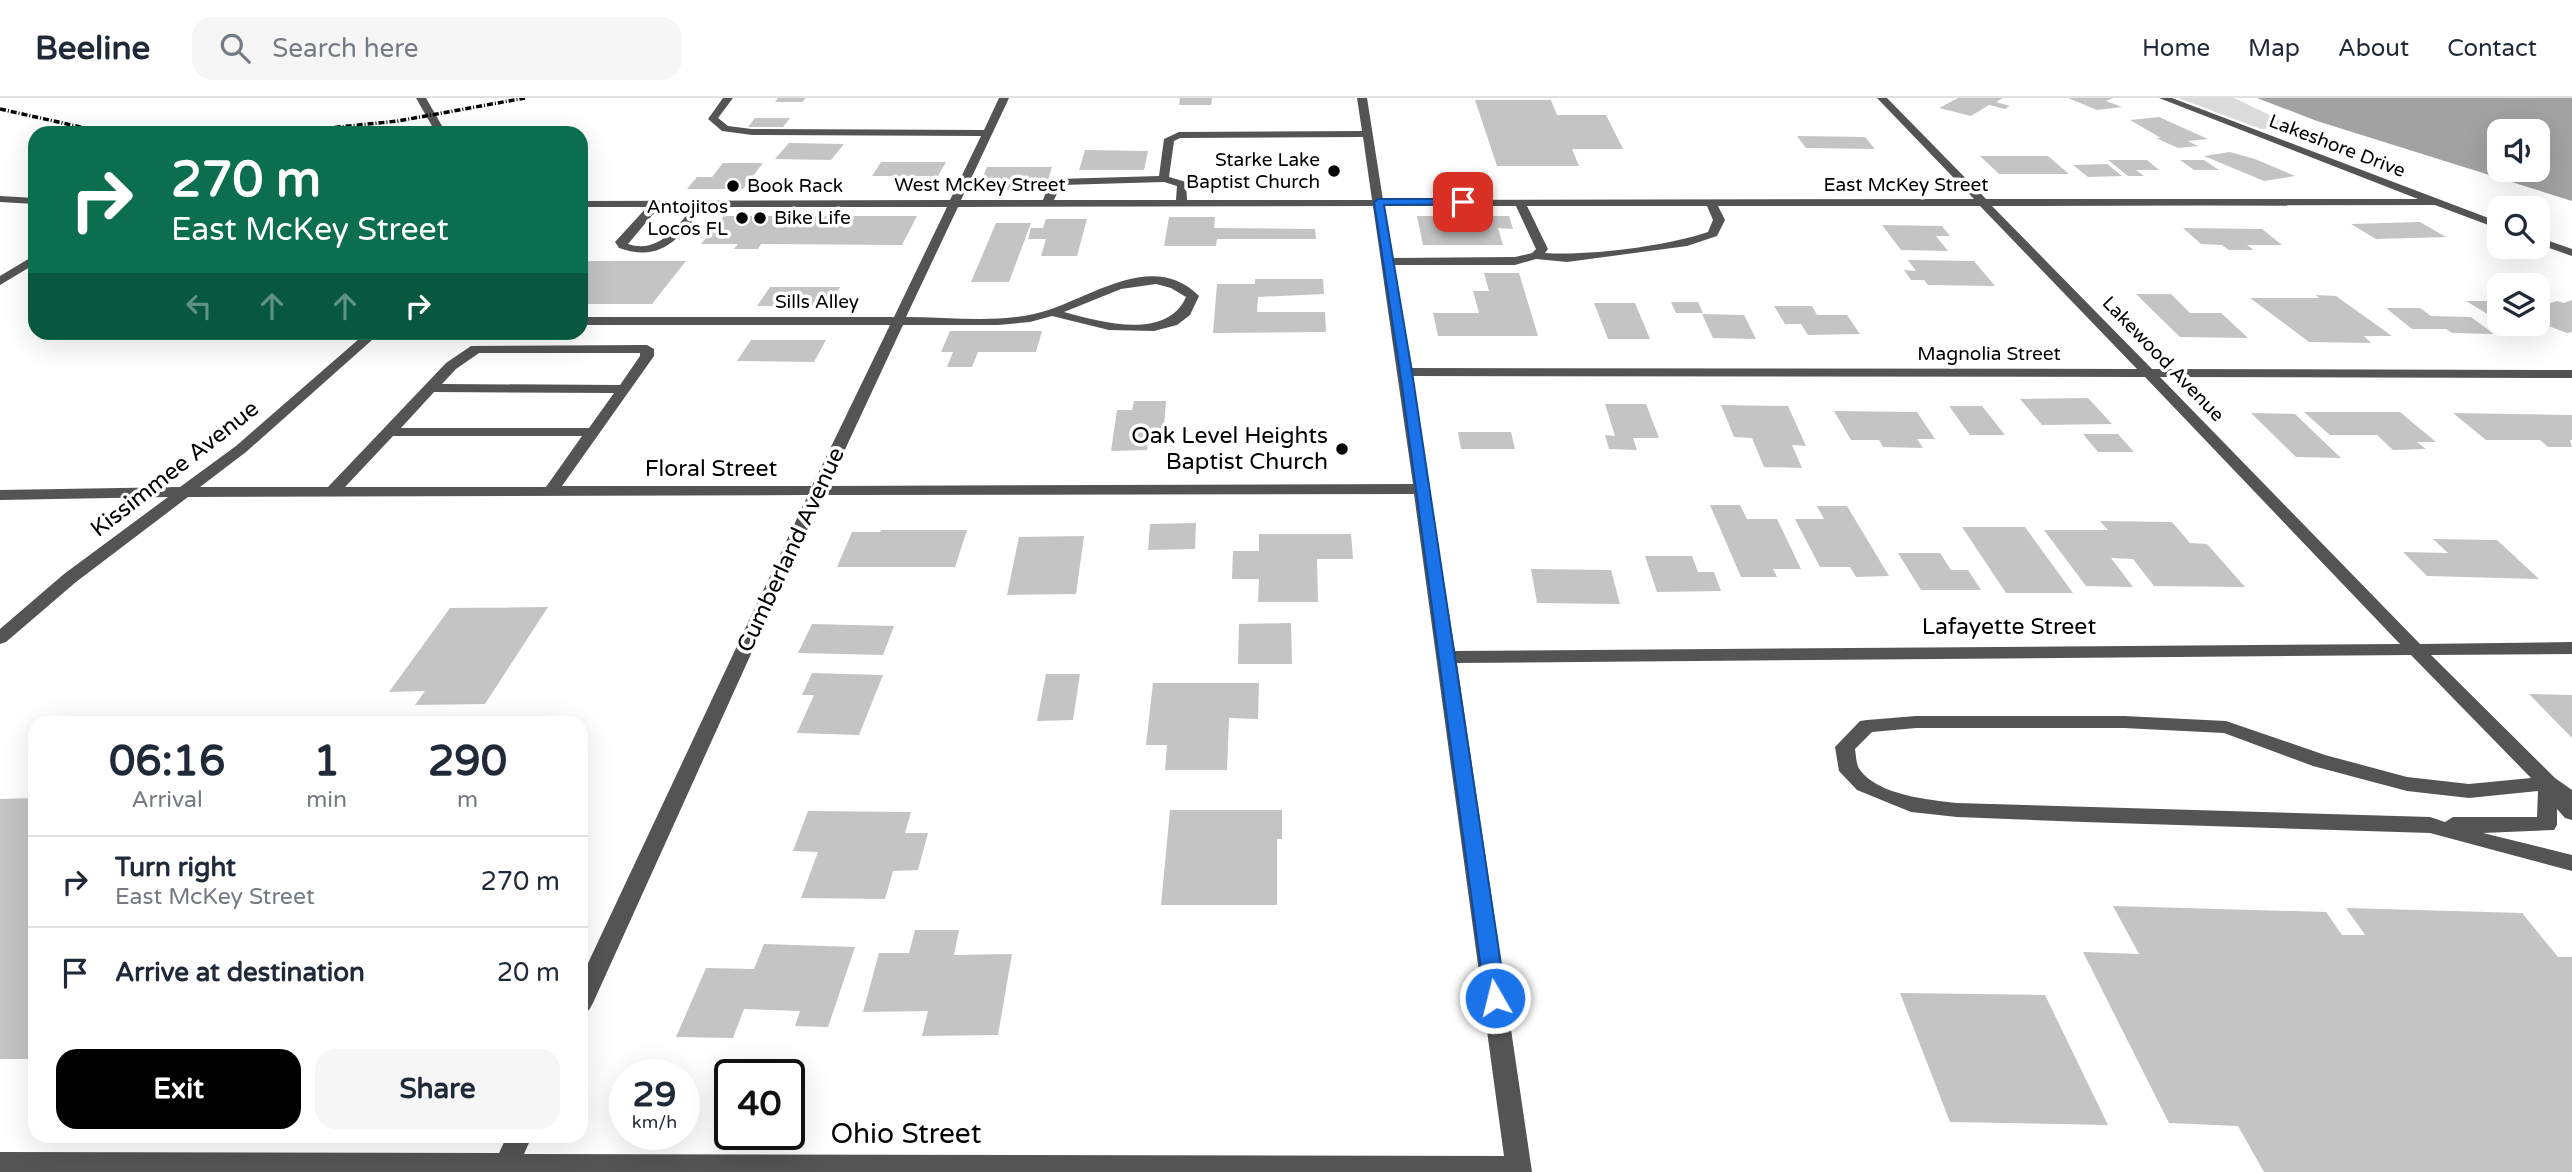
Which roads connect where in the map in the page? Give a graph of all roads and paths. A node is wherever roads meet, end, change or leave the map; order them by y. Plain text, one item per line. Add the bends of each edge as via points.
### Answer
1 (421, 98) edge
2 (728, 98) edge
3 (1004, 98) edge
4 (1362, 98) edge
5 (1882, 98) edge
6 (2164, 98) edge
7 (437, 126) edge
8 (988, 133) junction
9 (1368, 134) junction
10 (1164, 178) junction
11 (0, 200) edge
12 (28, 201) edge
13 (1181, 202) junction
14 (1378, 202) junction
15 (1519, 202) junction
16 (1711, 202) junction
17 (1981, 202) junction
18 (2434, 202) junction
19 (956, 203) junction
20 (1048, 203) junction
21 (588, 204) edge
22 (656, 204) junction
23 (701, 204) junction
24 (2487, 222) edge
25 (2550, 245) edge
26 (2572, 253) edge
27 (1536, 256) junction
28 (1388, 262) junction
29 (28, 263) edge
30 (0, 281) edge
31 (1052, 312) junction
32 (588, 321) edge
33 (899, 321) junction
34 (366, 340) edge
35 (1406, 372) junction
36 (2147, 373) junction
37 (2572, 374) edge
38 (431, 388) junction
39 (624, 389) junction
40 (389, 432) junction
41 (593, 432) junction
42 (1422, 489) junction
43 (183, 492) junction
44 (332, 492) junction
45 (550, 492) junction
46 (817, 492) junction
47 (0, 495) edge
48 (0, 638) edge
49 (2572, 648) edge
50 (2414, 649) junction
51 (1447, 657) junction
52 (2549, 783) junction
53 (2572, 800) edge
54 (2572, 813) edge
55 (2430, 825) junction
56 (2572, 863) edge
57 (588, 988) edge
58 (517, 1143) edge
59 (507, 1163) junction
60 (0, 1164) edge
61 (1518, 1170) edge

1 - 7 street
2 - 8 street via 713,119 724,129
3 - 8 street, Cumberland Avenue
4 - 9 street
5 - 17 street, Lakewood Avenue
6 - 18 street, Lakeshore Drive
8 - 19 street, Cumberland Avenue
9 - 10 street via 1180,135 1169,139
9 - 14 street
10 - 13 street via 1182,184
10 - 20 street via 1058,182
11 - 12 street
13 - 14 street, West McKey Street
13 - 20 street, West McKey Street
14 - 15 street, East McKey Street
14 - 28 street
15 - 16 street, East McKey Street
15 - 27 street via 1542,249
16 - 17 street, East McKey Street
16 - 27 street via 1719,220 1713,234 1687,243 1567,258
17 - 18 street, East McKey Street
17 - 36 street, Lakewood Avenue
18 - 24 street, Lakeshore Drive
19 - 20 street, West McKey Street
19 - 23 street, West McKey Street
19 - 33 street, Cumberland Avenue
21 - 22 street, West McKey Street
22 - 23 street, West McKey Street
22 - 23 street via 621,242 623,246 638,251 661,247
25 - 26 street
27 - 28 street via 1515,261
28 - 35 street
29 - 30 street
31 - 31 street, Sills Alley via 1107,288 1142,280 1186,290 1193,296 1191,309 1167,326 1133,328 1078,321
31 - 33 street, Sills Alley via 998,321
32 - 33 street, Sills Alley
33 - 46 street, Cumberland Avenue
34 - 43 street, Kissimmee Avenue via 241,449
35 - 36 street, Magnolia Street
35 - 42 street
36 - 37 street, Magnolia Street
36 - 50 street, Lakewood Avenue
38 - 39 street
38 - 39 street via 451,366 476,349 647,349
38 - 40 street
39 - 41 street
40 - 41 street
40 - 44 street
41 - 45 street
42 - 46 street, Floral Street
42 - 51 street
43 - 44 street, Floral Street
43 - 47 street, Floral Street
43 - 48 street, Kissimmee Avenue
44 - 45 street, Floral Street
45 - 46 street, Floral Street
46 - 57 street, Cumberland Avenue
49 - 50 street, Lafayette Street
50 - 51 street, Lafayette Street
50 - 52 street, Lakewood Avenue
51 - 61 street
52 - 53 street
52 - 54 street
52 - 55 street via 2547,825
52 - 55 street via 2469,791 2407,784 2320,761 2226,727 1916,722 1867,726 1845,747 1849,771 1864,785 1911,805
55 - 56 street
58 - 59 street
59 - 60 street, Ohio Street
59 - 61 street, Ohio Street

